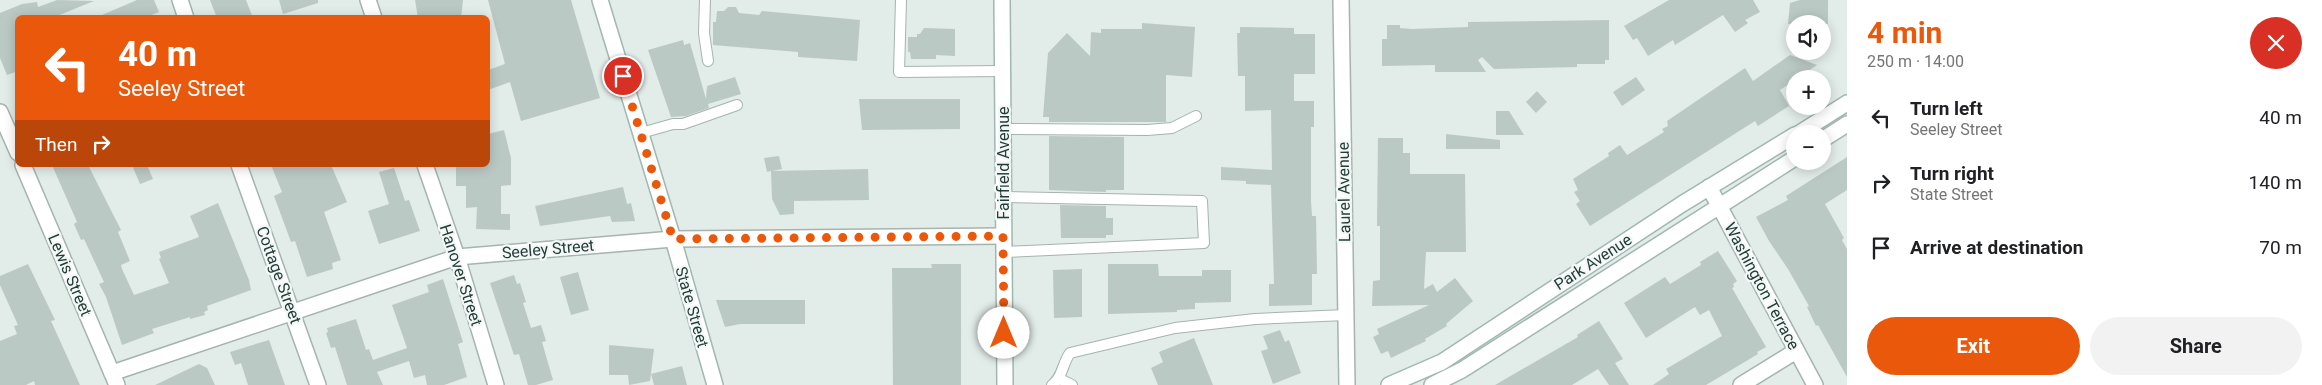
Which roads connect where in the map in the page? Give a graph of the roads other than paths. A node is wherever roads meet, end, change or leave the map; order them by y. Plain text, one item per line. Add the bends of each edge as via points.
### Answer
1 (180, 0) edge
2 (368, 0) edge
3 (600, 0) edge
4 (705, 0) edge
5 (901, 0) edge
6 (1002, 0) edge
7 (1341, 0) edge
8 (185, 15) edge
9 (373, 15) edge
10 (708, 61) dead end
11 (1002, 71) junction
12 (1847, 103) edge
13 (737, 105) dead end
14 (0, 112) edge
15 (1196, 116) dead end
16 (1847, 124) edge
17 (1812, 125) edge
18 (1003, 129) junction
19 (641, 133) junction
20 (1831, 134) edge
21 (1786, 141) edge
22 (15, 146) edge
23 (1786, 164) edge
24 (24, 167) edge
25 (240, 167) edge
26 (426, 167) edge
27 (1709, 188) junction
28 (1003, 198) junction
29 (1719, 206) junction
30 (1003, 236) junction
31 (673, 239) junction
32 (1004, 252) junction
33 (456, 257) junction
34 (292, 312) junction
35 (1346, 315) junction
36 (1796, 351) junction
37 (115, 379) edge
38 (1056, 382) edge
39 (318, 385) edge
40 (496, 385) edge
41 (714, 385) edge
42 (1005, 385) edge
43 (1072, 385) edge
44 (1347, 385) edge
45 (1389, 385) edge
46 (1432, 385) edge
47 (1742, 385) edge
48 (1815, 385) edge

1 - 8 street
2 - 9 street
3 - 19 street, State Street
4 - 10 lane via 704,33
5 - 11 lane via 899,72
6 - 11 street, Fairfield Avenue
7 - 35 street, Laurel Avenue
11 - 18 street, Fairfield Avenue
12 - 17 street, Park Avenue
13 - 19 lane via 683,124
14 - 22 street
15 - 18 lane via 1172,128 1148,130
16 - 20 street
18 - 28 street, Fairfield Avenue
19 - 31 street, State Street
21 - 27 street, Park Avenue
23 - 29 street, Park Avenue
24 - 37 street, Lewis Street
25 - 34 street, Cottage Street
26 - 33 street, Hanover Street
27 - 29 street, Washington Terrace
27 - 45 street, Park Avenue via 1442,362
28 - 30 street, Fairfield Avenue
28 - 32 lane via 1202,201 1204,243
29 - 36 street, Washington Terrace
29 - 46 street, Park Avenue via 1462,370
30 - 31 street, Seeley Street
30 - 32 street, Fairfield Avenue
31 - 33 street, Seeley Street
31 - 41 street, State Street
32 - 42 street, Fairfield Avenue
33 - 34 street, Seeley Street
33 - 40 street, Hanover Street
34 - 37 street, Seeley Street
34 - 39 street, Cottage Street
35 - 38 lane via 1255,319 1175,328 1070,354 1064,360
35 - 44 street, Laurel Avenue
36 - 47 street
36 - 48 street, Washington Terrace
38 - 43 lane

